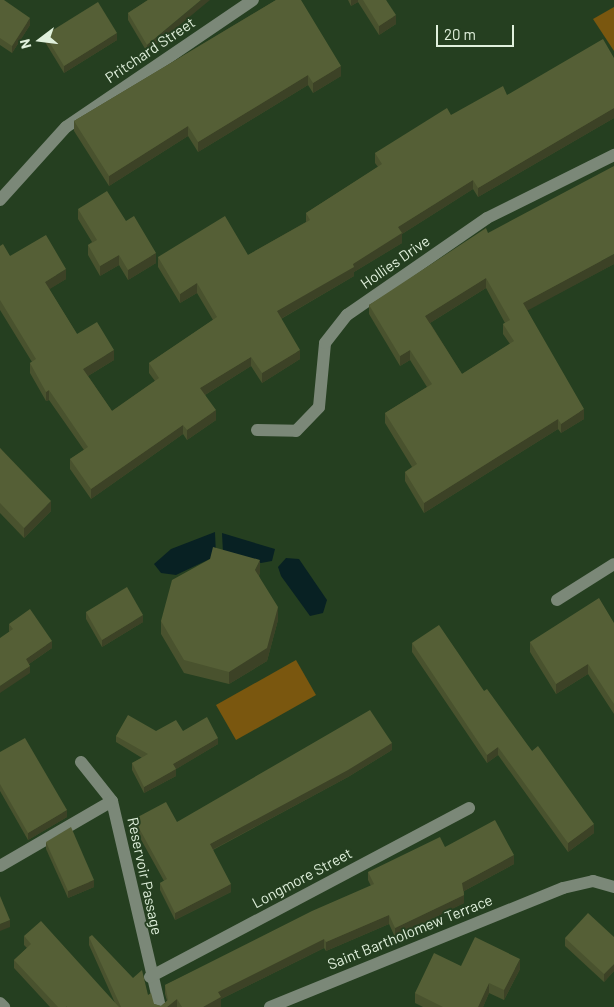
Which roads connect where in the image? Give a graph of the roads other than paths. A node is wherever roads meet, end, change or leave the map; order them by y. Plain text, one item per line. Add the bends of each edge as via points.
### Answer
1 (253, 0) edge
2 (614, 154) edge
3 (0, 200) edge
4 (257, 430) dead end
5 (614, 564) edge
6 (557, 600) dead end
7 (81, 762) dead end
8 (112, 801) junction
9 (469, 808) dead end
10 (0, 866) edge
11 (614, 887) edge
12 (150, 977) junction
13 (0, 1003) edge
14 (4, 1007) edge
15 (160, 1007) edge
16 (270, 1007) edge

1 - 3 street, Pritchard Street via 66,127
2 - 4 street, Hollies Drive via 487,218 347,315 325,343 319,407 296,432
5 - 6 street
7 - 8 street, Reservoir Passage
8 - 10 street
8 - 12 street, Reservoir Passage
9 - 12 street, Longmore Street
11 - 16 street, Saint Bartholomew Terrace via 594,881 563,888
12 - 15 street, Reservoir Passage
13 - 14 street

